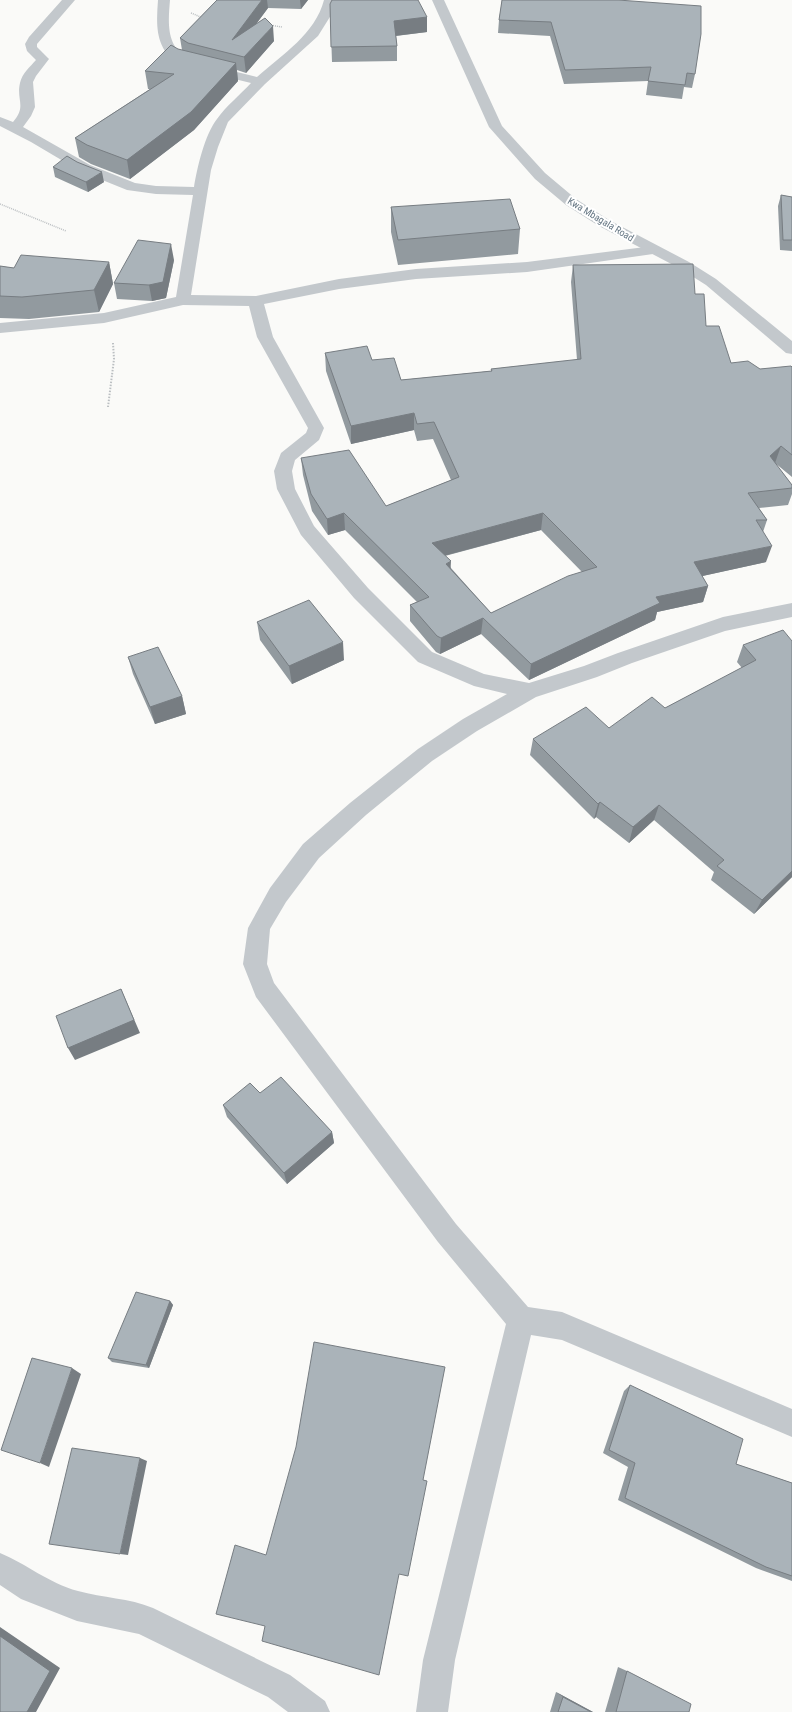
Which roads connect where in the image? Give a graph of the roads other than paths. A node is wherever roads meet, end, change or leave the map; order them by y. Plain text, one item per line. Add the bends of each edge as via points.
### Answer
1 (69, 0) edge
2 (164, 0) edge
3 (330, 0) edge
4 (438, 0) edge
5 (260, 81) junction
6 (0, 121) edge
7 (14, 129) junction
8 (200, 191) junction
9 (653, 250) junction
10 (183, 300) junction
11 (256, 301) junction
12 (0, 328) edge
13 (792, 349) edge
14 (792, 610) edge
15 (529, 691) junction
16 (521, 1320) junction
17 (792, 1423) edge
18 (0, 1568) edge
19 (314, 1712) edge
20 (432, 1712) edge

1 - 7 street via 30,44 43,58 28,78 28,110
2 - 5 street via 162,26 167,45 178,59
3 - 5 street via 327,12 314,32
4 - 9 street, Kwa Mbagala Road via 496,128 514,149 540,176 571,202
5 - 8 street via 222,121 211,147
6 - 7 street
7 - 8 street via 85,168 132,187
8 - 10 street
9 - 11 street via 527,267 416,274 339,284
9 - 13 street, Kwa Mbagala Road via 712,282
10 - 11 street
10 - 12 street via 104,318
11 - 15 street via 265,337 316,428 313,436 287,457 283,471 286,489 307,530 360,593 425,656 438,664 481,681
14 - 15 street via 723,624
15 - 16 street via 470,725 426,755 358,809 311,851 278,895 258,928 255,964 264,989 447,1233
16 - 17 street via 562,1326
16 - 20 street via 439,1660
18 - 19 street via 32,1588 76,1606 142,1619 279,1686

